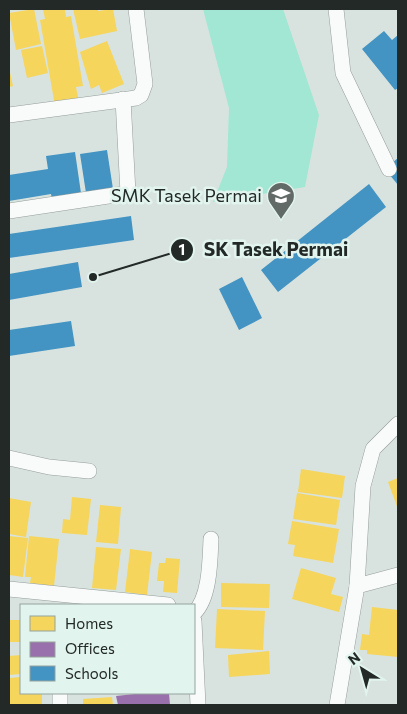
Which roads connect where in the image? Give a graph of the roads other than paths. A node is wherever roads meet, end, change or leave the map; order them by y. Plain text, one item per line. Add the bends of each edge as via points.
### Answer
1 (136, 9) edge
2 (336, 9) edge
3 (129, 98) junction
4 (9, 115) edge
5 (389, 169) dead end
6 (9, 211) edge
7 (398, 424) edge
8 (9, 458) edge
9 (89, 471) dead end
10 (211, 539) dead end
11 (398, 575) edge
12 (357, 586) junction
13 (9, 589) edge
14 (62, 600) edge
15 (147, 604) edge
16 (195, 612) edge
17 (195, 642) edge
18 (198, 705) edge
19 (337, 705) edge

1 - 3 street via 145,84 141,95
2 - 5 street via 343,73
3 - 4 street
3 - 6 street via 128,193
7 - 12 street via 373,449 363,486
8 - 9 street
10 - 16 street via 209,573
11 - 12 street
12 - 19 street
13 - 14 street
14 - 15 street
17 - 18 street

